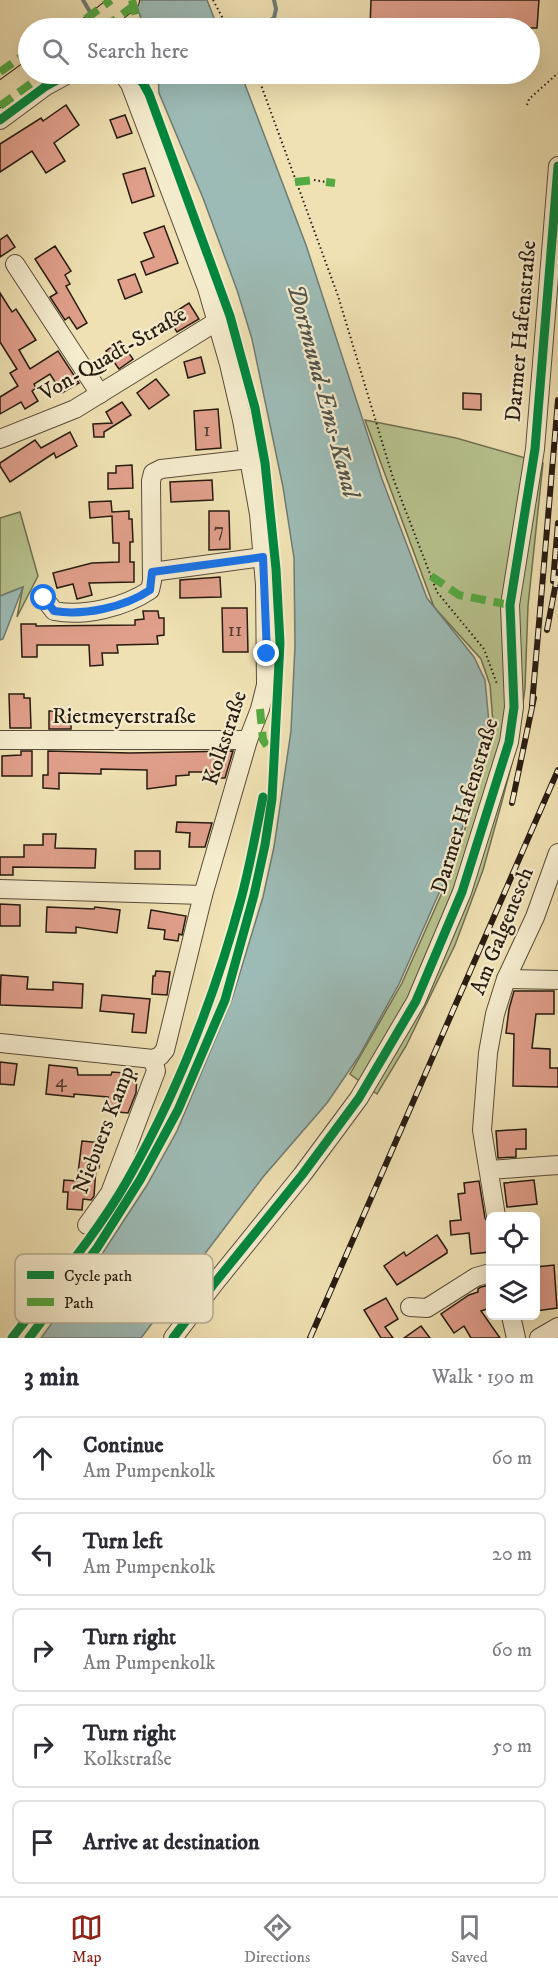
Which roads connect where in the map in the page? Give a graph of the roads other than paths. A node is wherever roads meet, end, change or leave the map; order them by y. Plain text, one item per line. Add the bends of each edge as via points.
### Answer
1 (126, 1) edge
2 (103, 18) edge
3 (18, 82) edge
4 (50, 84) edge
5 (128, 84) edge
6 (0, 95) edge
7 (0, 120) edge
8 (558, 166) edge
9 (15, 264) dead end
10 (216, 322) junction
11 (100, 394) junction
12 (0, 439) edge
13 (249, 459) junction
14 (263, 557) junction
15 (152, 572) junction
16 (44, 598) dead end
17 (0, 740) edge
18 (248, 740) junction
19 (558, 853) edge
20 (0, 890) edge
21 (203, 895) junction
22 (506, 979) junction
23 (558, 980) edge
24 (0, 1043) edge
25 (153, 1059) junction
26 (558, 1165) edge
27 (489, 1170) junction
28 (495, 1212) edge
29 (87, 1225) dead end
30 (486, 1274) edge
31 (213, 1286) edge
32 (410, 1306) dead end
33 (512, 1320) edge
34 (185, 1323) edge
35 (558, 1327) edge
36 (173, 1338) edge
37 (516, 1338) edge
38 (539, 1338) edge

1 - 2 main road
3 - 6 main road
4 - 7 street
5 - 10 street, Kolkstraße via 207,288
8 - 31 street, Darmer Hafenstraße via 535,449 512,580 514,707 509,742 462,892 416,1001 360,1098
9 - 11 street
10 - 11 street, Von-Quadt-Straße
10 - 13 street, Kolkstraße via 235,387
11 - 12 street, Von-Quadt-Straße via 75,409
13 - 14 street, Kolkstraße
13 - 15 street via 153,472
14 - 15 street
14 - 18 street, Kolkstraße via 267,685
15 - 16 street via 150,590 140,597 89,612 54,611
17 - 18 street, Rietmeyerstraße
18 - 21 street, Kolkstraße
19 - 22 street, Am Galgenesch via 535,917
20 - 21 street
21 - 25 street, Kolkstraße via 165,1050
22 - 23 street
22 - 27 street, Am Galgenesch via 495,1014 483,1108 482,1130
24 - 25 street, Niebuers Kamp
25 - 29 street, Niebuers Kamp via 156,1071 110,1193
26 - 27 street
27 - 28 street, Am Galgenesch
30 - 32 street via 427,1308
33 - 37 street
34 - 36 street, Darmer Hafenstraße
35 - 38 street

